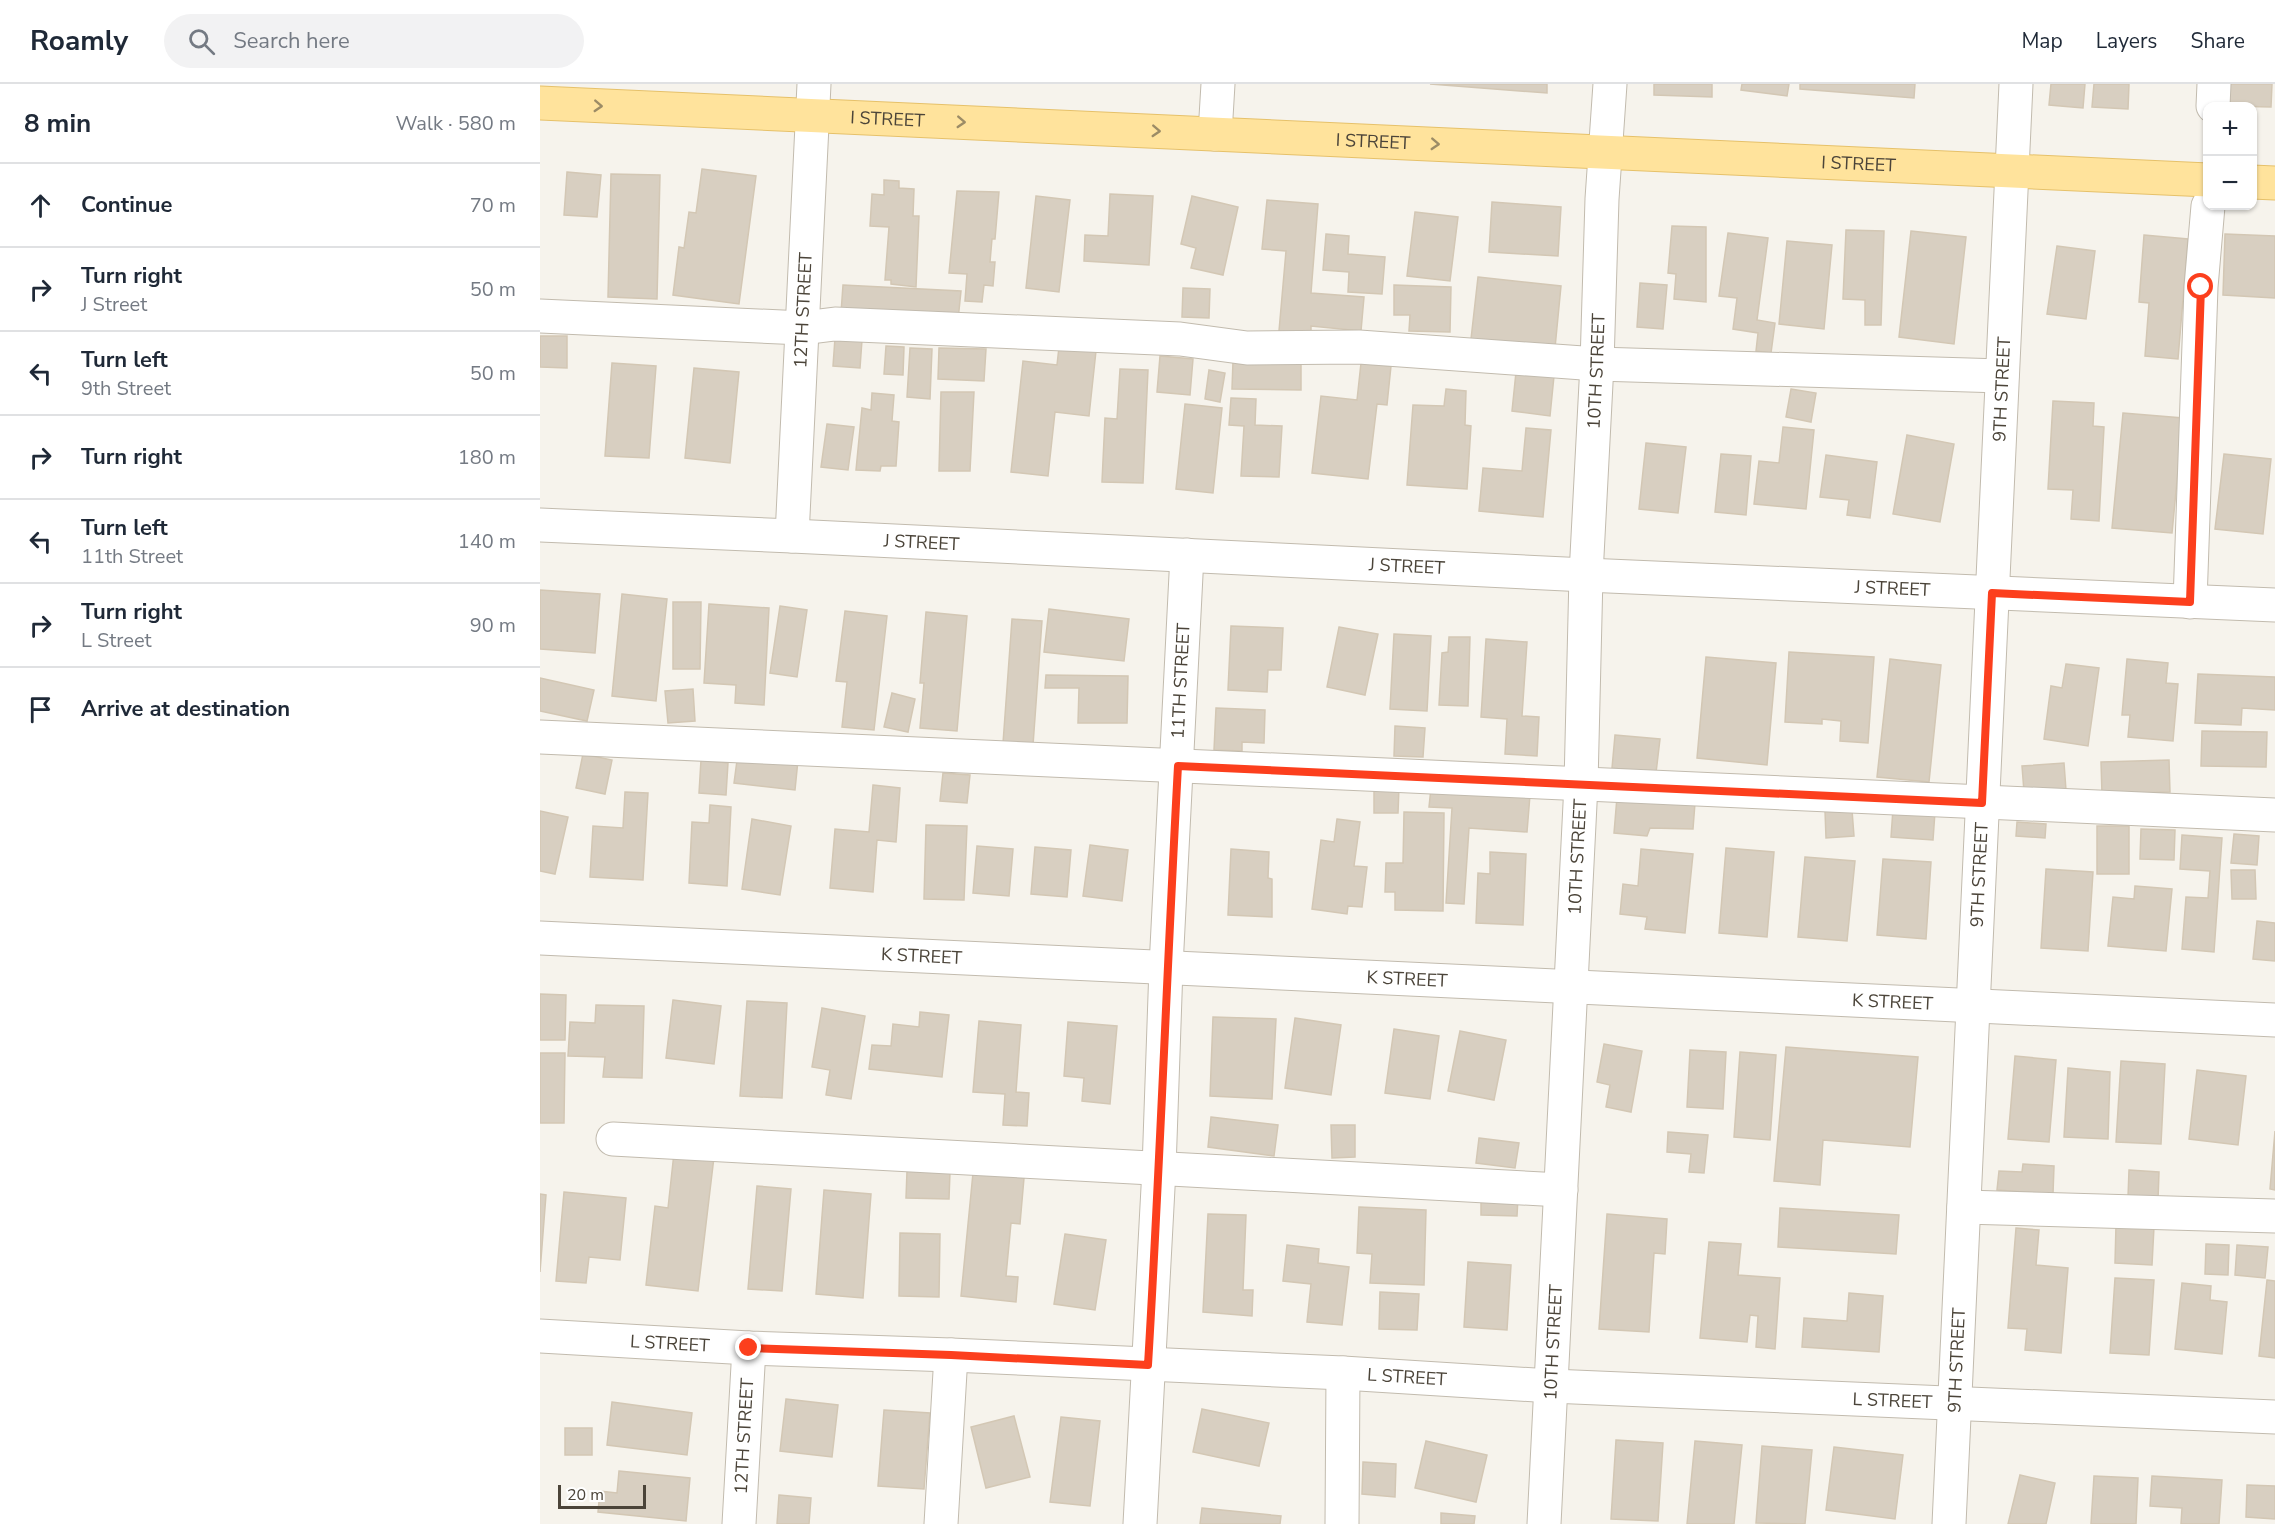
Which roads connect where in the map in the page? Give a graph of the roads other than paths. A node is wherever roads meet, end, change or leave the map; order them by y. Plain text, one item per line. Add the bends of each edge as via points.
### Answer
1 (1218, 84) edge
2 (1610, 84) edge
3 (2016, 84) edge
4 (2214, 84) edge
5 (813, 100) edge
6 (2213, 102) edge
7 (540, 103) edge
8 (1215, 134) junction
9 (1606, 151) junction
10 (2012, 171) junction
11 (2203, 180) edge
12 (2257, 182) edge
13 (2275, 183) edge
14 (2208, 210) edge
15 (540, 316) edge
16 (803, 328) junction
17 (1597, 364) junction
18 (2002, 376) junction
19 (540, 525) edge
20 (792, 536) junction
21 (1187, 555) junction
22 (1586, 575) junction
23 (1992, 593) junction
24 (2190, 602) junction
25 (2275, 605) edge
26 (540, 737) edge
27 (1178, 766) junction
28 (1581, 784) junction
29 (1982, 803) junction
30 (2275, 815) edge
31 (540, 938) edge
32 (1167, 967) junction
33 (1571, 986) junction
34 (1973, 1004) junction
35 (2275, 1020) edge
36 (613, 1139) dead end
37 (1159, 1169) junction
38 (1561, 1190) junction
39 (1964, 1207) junction
40 (2275, 1216) edge
41 (540, 1336) edge
42 (749, 1348) junction
43 (951, 1355) junction
44 (1148, 1365) junction
45 (1343, 1373) junction
46 (1551, 1386) junction
47 (1954, 1403) junction
48 (2275, 1417) edge
49 (739, 1524) edge
50 (941, 1524) edge
51 (1140, 1524) edge
52 (1342, 1524) edge
53 (1544, 1524) edge
54 (1949, 1524) edge

1 - 8 street
2 - 9 street, 10TH STREET
3 - 10 street, 9TH STREET
4 - 6 street
7 -> 5 main road, I STREET
5 -> 8 main road, I STREET
5 - 16 street, 12TH STREET
8 -> 9 main road, I STREET
9 - 10 main road, I STREET
9 - 17 street, 10TH STREET
10 - 11 main road, I STREET
10 - 18 street, 9TH STREET
12 - 13 main road
14 - 24 street via 2201,287
15 - 16 street
16 - 17 street via 835,324 1180,339 1247,348 1359,347
16 - 20 street, 12TH STREET
17 - 18 street
17 - 22 street, 10TH STREET
18 - 23 street, 9TH STREET
19 - 20 street, J STREET
20 - 21 street, J STREET
21 - 22 street, J STREET
21 - 27 street, 11TH STREET
22 - 23 street, J STREET
22 - 28 street, 10TH STREET
23 - 24 street, J STREET
23 - 29 street, 9TH STREET
24 - 25 street, J STREET
26 - 27 street
27 - 28 street
27 - 32 street, 11TH STREET
28 - 29 street
28 - 33 street, 10TH STREET
29 - 30 street
29 - 34 street, 9TH STREET
31 - 32 street, K STREET
32 - 33 street, K STREET
32 - 37 street, 11TH STREET
33 - 34 street, K STREET
33 - 38 street, 10TH STREET
34 - 35 street, K STREET
34 - 39 street, 9TH STREET
36 - 37 street
37 - 38 street
37 - 44 street, 11TH STREET
38 - 46 street, 10TH STREET
39 - 40 street
39 - 47 street, 9TH STREET
41 - 42 street, L STREET
42 - 43 street, L STREET
42 - 49 street, 12TH STREET
43 - 44 street, L STREET
43 - 50 street
44 - 45 street, L STREET
44 - 51 street, 11TH STREET
45 - 46 street, L STREET
45 - 52 street
46 - 47 street, L STREET
46 - 53 street, 10TH STREET
47 - 48 street, L STREET
47 - 54 street, 9TH STREET

